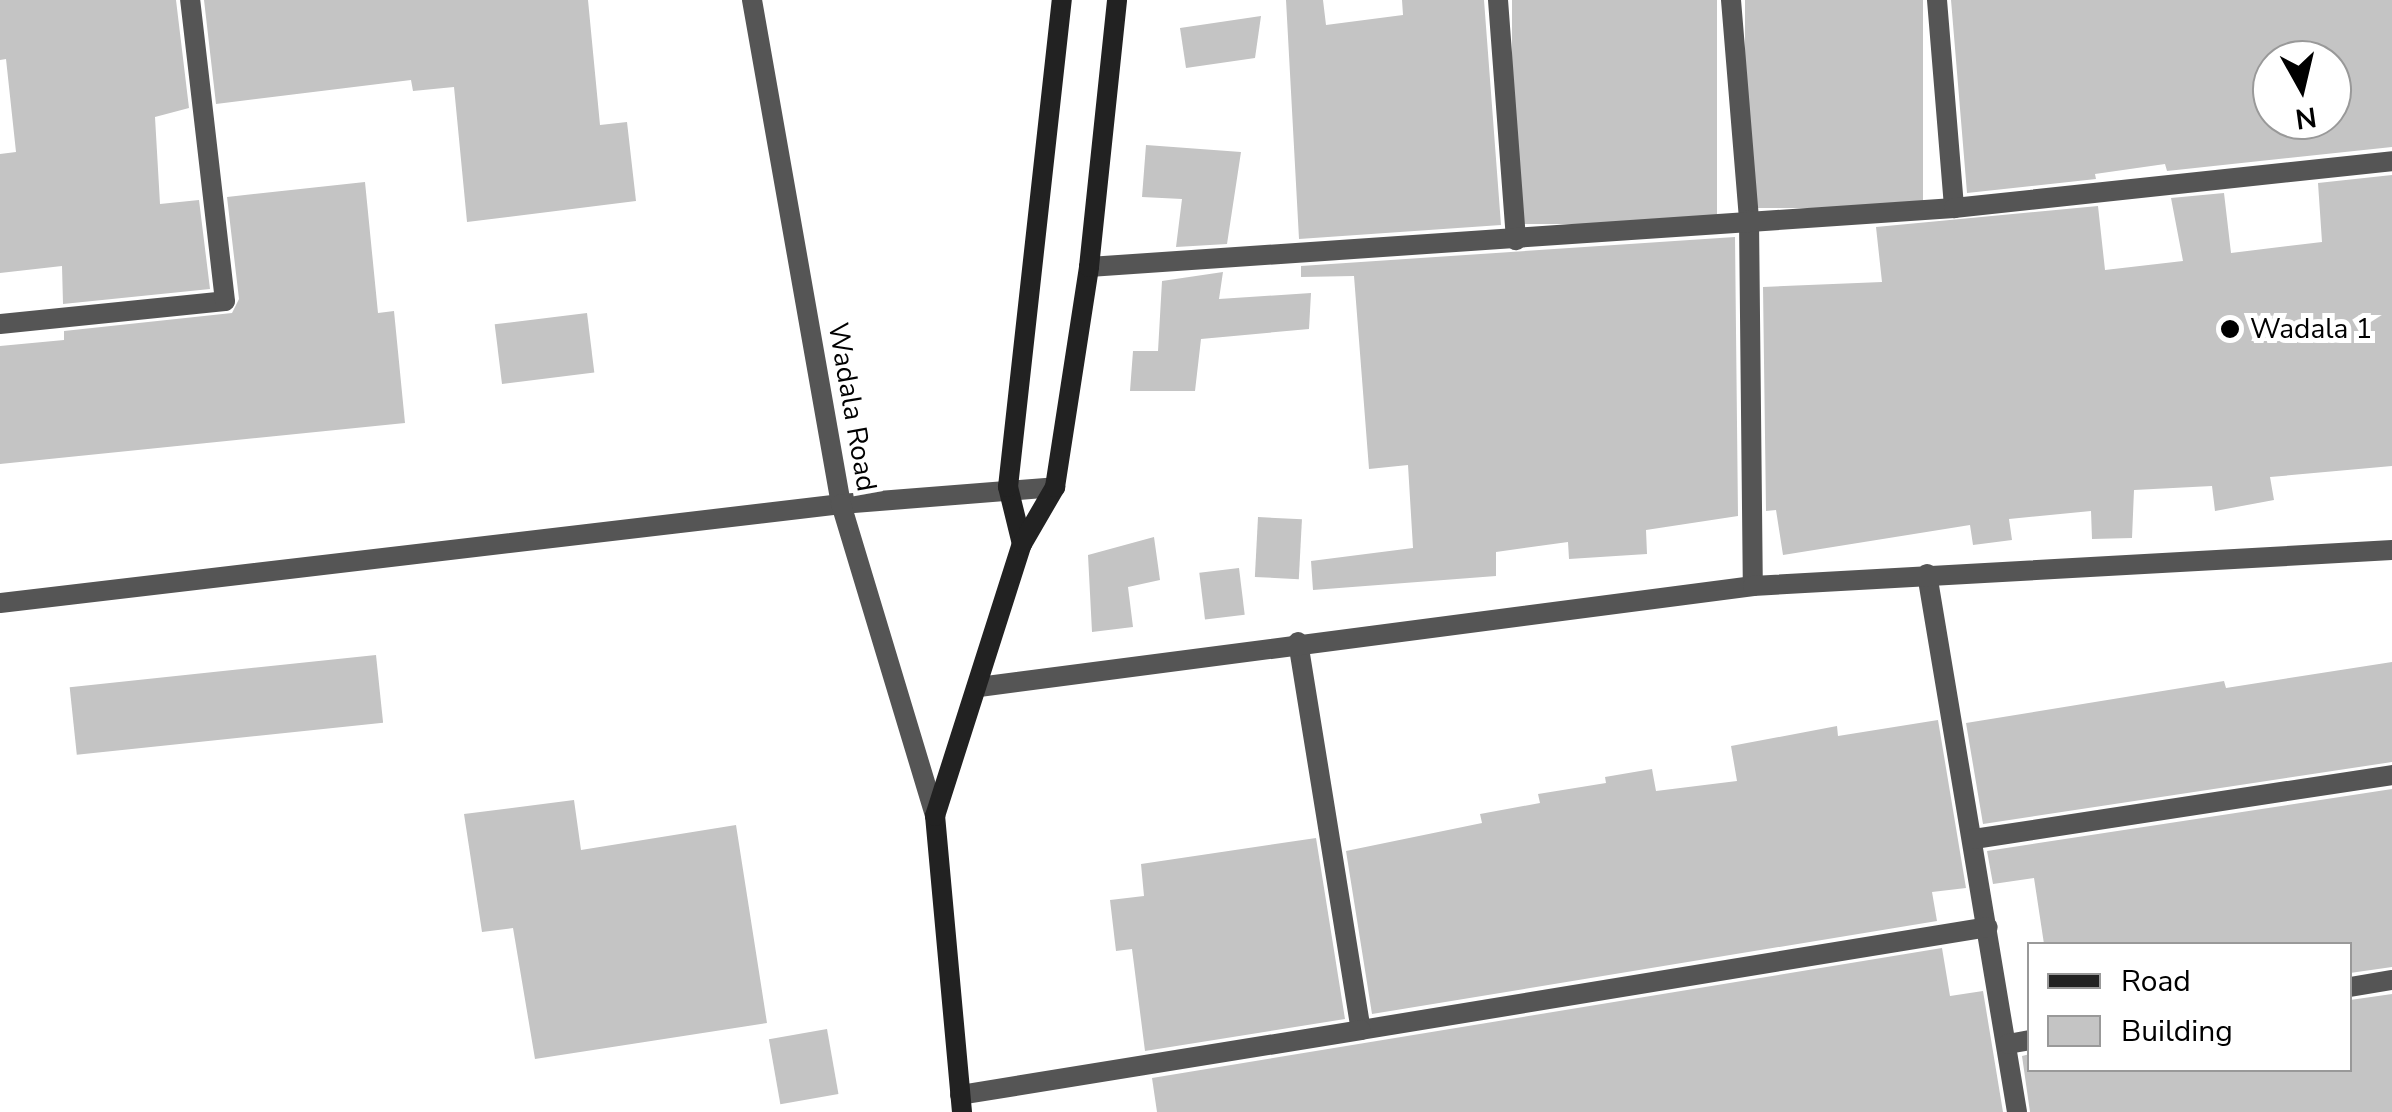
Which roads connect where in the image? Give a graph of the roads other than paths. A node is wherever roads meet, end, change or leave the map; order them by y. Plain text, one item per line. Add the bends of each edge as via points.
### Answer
1 (190, 0) edge
2 (752, 0) edge
3 (1062, 0) edge
4 (1117, 0) edge
5 (1498, 0) edge
6 (1731, 0) edge
7 (1938, 0) edge
8 (2392, 161) edge
9 (1954, 208) junction
10 (1749, 220) junction
11 (1516, 240) junction
12 (1090, 266) junction
13 (0, 324) edge
14 (1055, 486) junction
15 (1008, 487) junction
16 (841, 504) junction
17 (1022, 544) junction
18 (2392, 550) edge
19 (1927, 574) junction
20 (1754, 586) junction
21 (0, 602) edge
22 (1298, 642) junction
23 (979, 687) junction
24 (2392, 776) edge
25 (935, 816) junction
26 (1974, 839) junction
27 (1988, 927) junction
28 (2392, 980) edge
29 (2352, 987) edge
30 (1361, 1030) junction
31 (2027, 1041) edge
32 (2008, 1044) junction
33 (962, 1103) edge
34 (2017, 1112) edge

1 - 13 street via 225,301
2 - 16 street, Wadala Road
3 - 15 main road
4 - 12 main road
5 - 11 street
6 - 10 street
7 - 9 street
8 - 9 street
9 - 10 street
10 - 11 street
10 - 20 street
11 - 12 street
12 - 14 main road
14 - 15 street
14 - 17 main road
15 - 16 street
15 - 17 main road
16 - 21 street
16 - 25 street, Wadala Road
17 - 23 main road
18 - 19 street
19 - 20 street
19 - 26 street
20 - 22 street
22 - 23 street
22 - 30 street
23 - 25 main road
24 - 26 street
25 - 33 main road
26 - 27 street
27 - 30 street
27 - 32 street
28 - 29 street
30 - 33 street
31 - 32 street
32 - 34 street

